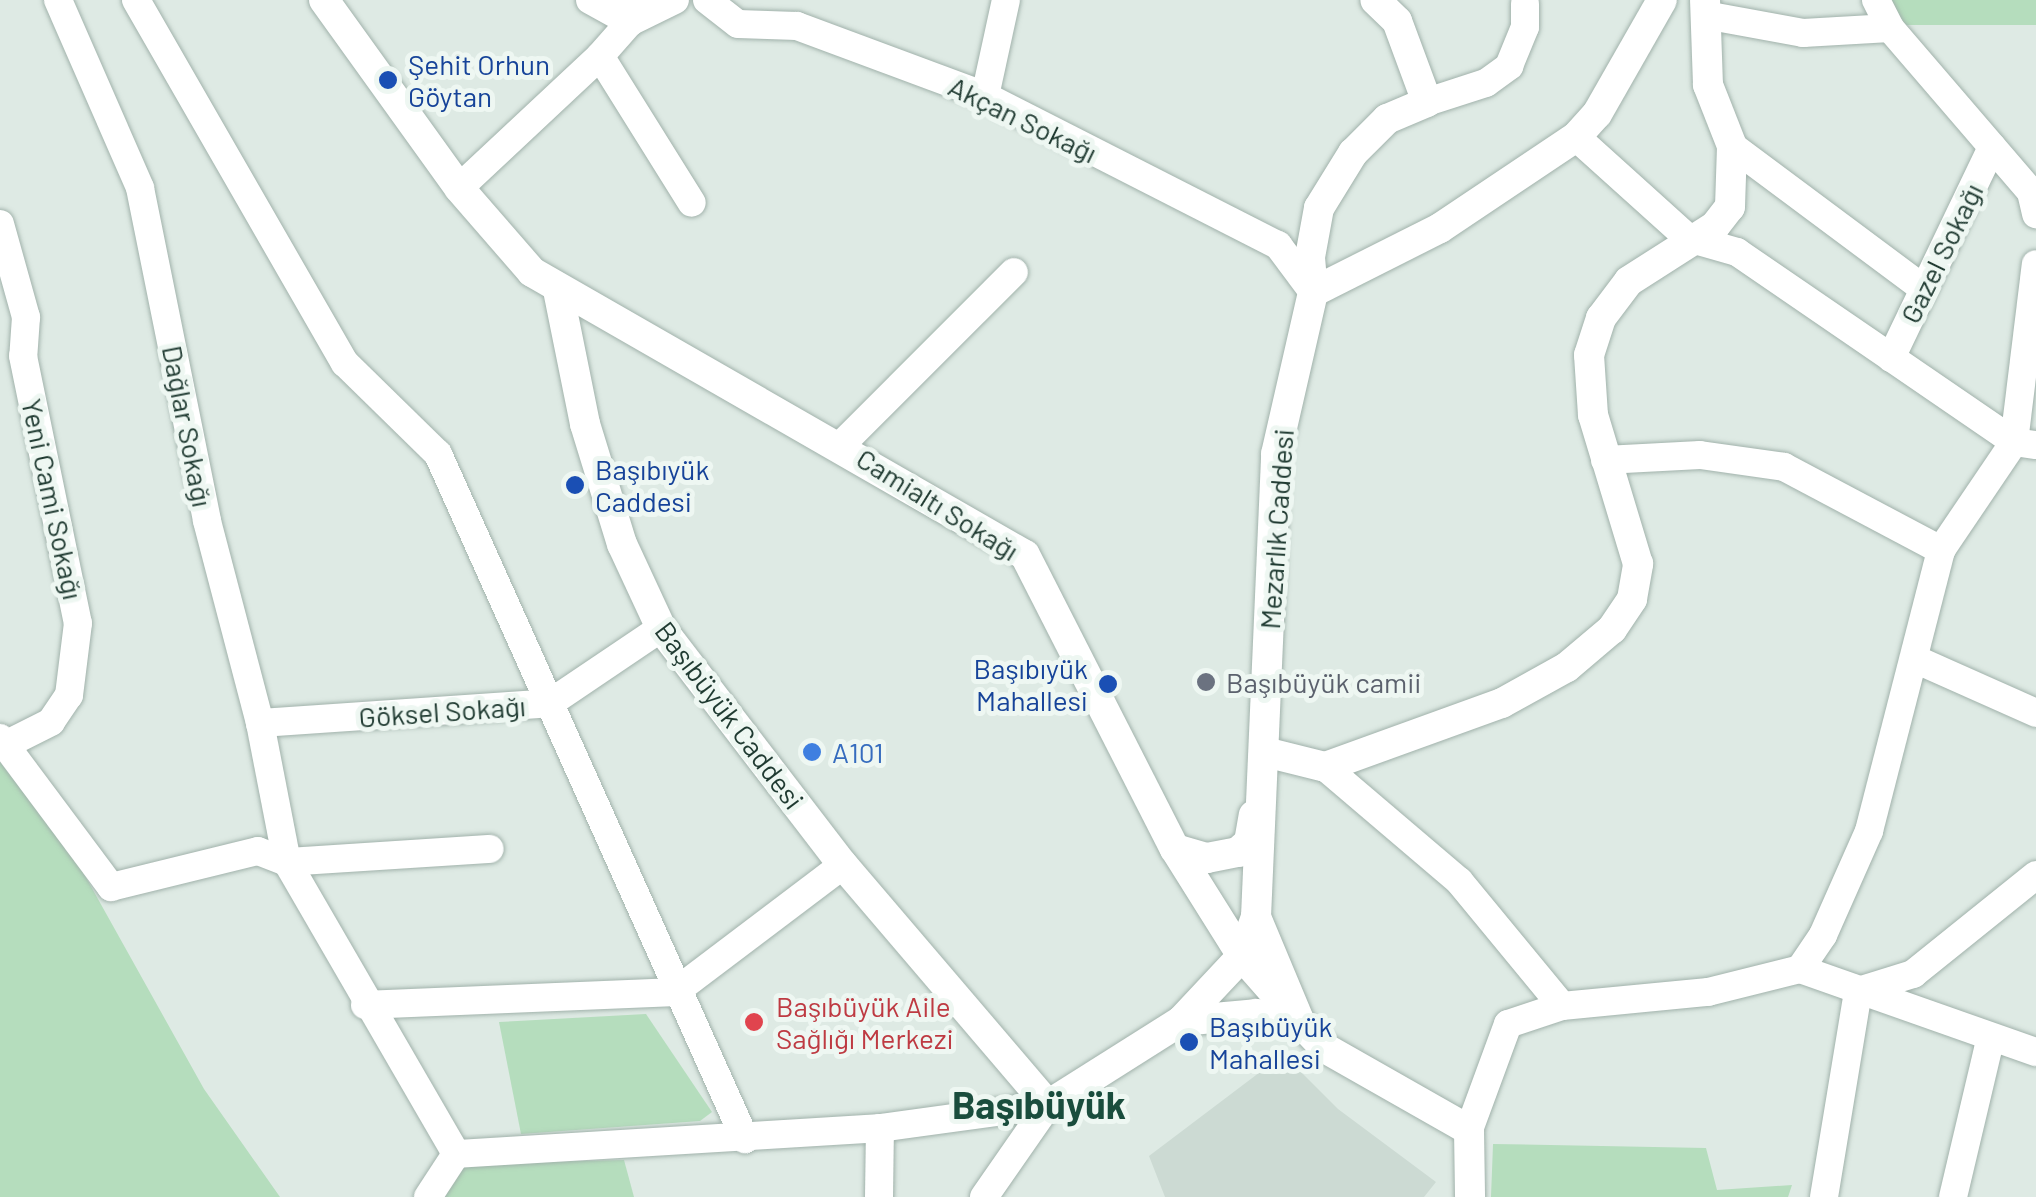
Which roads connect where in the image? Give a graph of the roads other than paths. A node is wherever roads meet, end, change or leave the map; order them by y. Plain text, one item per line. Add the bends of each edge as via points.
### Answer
1 (58, 0) edge
2 (136, 0) edge
3 (324, 0) edge
4 (590, 0) edge
5 (675, 0) edge
6 (707, 0) edge
7 (1006, 0) edge
8 (1662, 0) edge
9 (1876, 0) edge
10 (1524, 4) dead end
11 (1705, 8) edge
12 (1386, 10) edge
13 (631, 11) edge
14 (1890, 28) junction
15 (600, 56) junction
16 (985, 96) junction
17 (1427, 102) junction
18 (1387, 119) junction
19 (1576, 137) junction
20 (1732, 146) junction
21 (1992, 147) junction
22 (459, 188) junction
23 (692, 203) dead end
24 (2036, 214) edge
25 (0, 224) edge
26 (1688, 238) junction
27 (2036, 264) edge
28 (1014, 272) dead end
29 (1924, 289) junction
30 (558, 290) junction
31 (1314, 292) junction
32 (1891, 358) junction
33 (2025, 443) edge
34 (842, 444) junction
35 (1605, 460) junction
36 (1941, 550) junction
37 (661, 628) junction
38 (1916, 660) junction
39 (550, 704) junction
40 (2036, 713) edge
41 (260, 723) junction
42 (4, 741) edge
43 (1265, 752) junction
44 (1325, 767) junction
45 (490, 849) dead end
46 (1175, 849) junction
47 (287, 862) junction
48 (843, 865) junction
49 (2036, 875) edge
50 (1256, 917) junction
51 (1242, 956) junction
52 (1800, 969) junction
53 (1858, 991) junction
54 (675, 992) junction
55 (366, 1005) junction
56 (1562, 1006) junction
57 (1181, 1021) junction
58 (1300, 1022) junction
59 (1990, 1041) junction
60 (2036, 1052) edge
61 (1048, 1105) junction
62 (880, 1128) junction
63 (1469, 1130) junction
64 (744, 1139) junction
65 (456, 1154) junction
66 (428, 1197) edge
67 (879, 1197) edge
68 (984, 1197) edge
69 (1470, 1197) edge
70 (1824, 1197) edge
71 (1953, 1197) edge

1 - 41 street, Dağlar Sokağı via 140,188 207,520
2 - 39 street via 345,363 438,454
3 - 22 main road
4 - 13 street
5 - 13 street
6 - 16 street, Akçan Sokağı via 738,24 798,26
7 - 16 street
8 - 19 main road via 1597,114
9 - 14 street
10 - 17 street, Mezarlık Caddesi via 1525,27 1509,66 1486,83
11 - 14 street via 1803,33
11 - 20 main road via 1708,85
12 - 17 main road
12 - 18 main road via 1399,82
13 - 15 street
14 - 21 street
15 - 22 street
15 - 23 street
16 - 31 street, Akçan Sokağı via 1278,245
17 - 18 main road, Mezarlık Caddesi
18 - 31 main road, Mezarlık Caddesi via 1353,153 1319,208 1310,257
19 - 26 street
19 - 31 main road via 1440,228
20 - 26 main road via 1730,206 1715,226
20 - 29 street
21 - 24 street via 2030,192
21 - 29 street, Gazel Sokağı
22 - 30 main road via 532,272
25 - 42 street, Yeni Cami Sokağı via 26,317 23,356 78,623 69,695 51,722
26 - 32 street via 1737,252
26 - 35 main road via 1629,282 1602,318 1590,355
27 - 33 street
28 - 34 street
29 - 32 street, Gazel Sokağı
30 - 34 main road, Camialtı Sokağı
30 - 37 main road, Başıbüyük Caddesi via 585,424 622,544
31 - 43 main road, Mezarlık Caddesi via 1276,454
32 - 33 street
33 - 36 street
34 - 46 main road, Camialtı Sokağı via 1025,555
35 - 36 street via 1700,456 1784,467
35 - 44 main road via 1638,564 1632,599 1612,629 1567,666 1502,703
36 - 38 street
37 - 39 street, Göksel Sokağı
37 - 48 main road, Başıbüyük Caddesi
38 - 40 street
38 - 52 street via 1869,831 1845,892
39 - 41 street, Göksel Sokağı
39 - 54 street
41 - 47 street, Dağlar Sokağı
42 - 47 street via 111,887 258,852
43 - 44 main road
43 - 46 main road via 1250,842 1222,857
43 - 50 main road, Mezarlık Caddesi
44 - 56 street via 1459,881
45 - 47 street
46 - 51 main road, Camialtı Sokağı
47 - 55 street, Dağlar Sokağı
48 - 54 street
48 - 61 main road, Başıbüyük Caddesi
49 - 53 street via 1913,974
50 - 51 main road, Mezarlık Caddesi
50 - 58 main road
51 - 57 main road
51 - 58 main road
52 - 53 street
52 - 56 street via 1708,992
53 - 59 street
53 - 70 street
54 - 55 street
54 - 64 street
55 - 65 street, Dağlar Sokağı
56 - 63 street via 1508,1024
57 - 58 main road via 1256,1014
57 - 61 main road
58 - 63 main road via 1344,1062
59 - 60 street
59 - 71 street
61 - 62 street
61 - 68 street
62 - 64 street
62 - 67 street
63 - 69 main road
64 - 65 street
65 - 66 street

